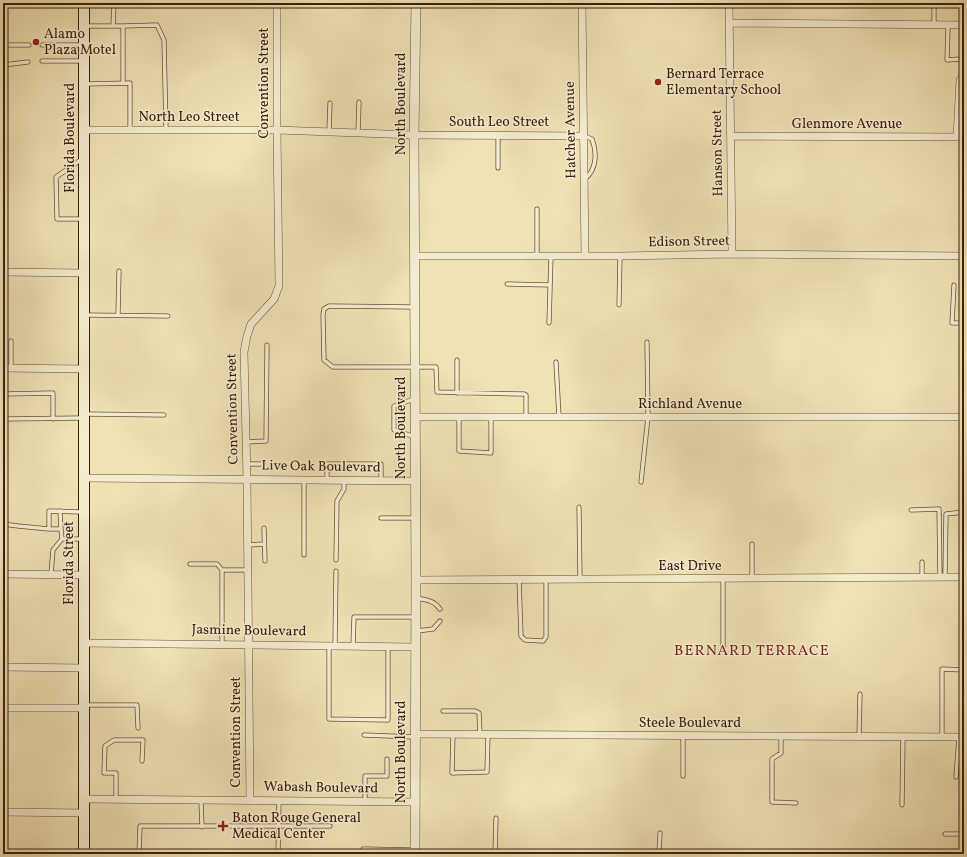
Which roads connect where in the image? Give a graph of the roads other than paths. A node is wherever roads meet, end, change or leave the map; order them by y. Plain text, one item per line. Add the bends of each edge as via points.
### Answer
1 (84, 3) edge
2 (114, 3) edge
3 (277, 3) edge
4 (416, 3) edge
5 (582, 3) edge
6 (729, 3) edge
7 (934, 3) edge
8 (964, 3) edge
9 (729, 23) junction
10 (964, 25) edge
11 (84, 26) junction
12 (113, 26) junction
13 (123, 26) junction
14 (934, 26) junction
15 (948, 26) junction
16 (3, 45) edge
17 (29, 45) dead end
18 (42, 45) dead end
19 (84, 45) junction
20 (42, 61) dead end
21 (84, 61) junction
22 (28, 62) dead end
23 (3, 65) edge
24 (964, 75) edge
25 (123, 83) junction
26 (84, 84) junction
27 (330, 102) dead end
28 (359, 102) dead end
29 (130, 129) junction
30 (84, 130) junction
31 (166, 130) junction
32 (277, 130) junction
33 (329, 132) junction
34 (358, 133) junction
35 (414, 135) junction
36 (498, 136) junction
37 (584, 136) junction
38 (731, 136) junction
39 (960, 137) edge
40 (84, 158) junction
41 (498, 168) dead end
42 (584, 179) junction
43 (537, 209) dead end
44 (84, 220) junction
45 (732, 254) junction
46 (415, 256) junction
47 (537, 256) junction
48 (551, 256) junction
49 (585, 256) junction
50 (620, 256) junction
51 (964, 256) edge
52 (119, 271) dead end
53 (3, 272) edge
54 (84, 273) junction
55 (507, 284) dead end
56 (954, 284) dead end
57 (550, 285) junction
58 (619, 305) dead end
59 (416, 307) junction
60 (84, 314) junction
61 (118, 315) junction
62 (168, 316) dead end
63 (549, 323) dead end
64 (964, 323) edge
65 (11, 341) dead end
66 (647, 342) dead end
67 (267, 345) dead end
68 (457, 360) dead end
69 (556, 362) dead end
70 (416, 366) junction
71 (7, 368) edge
72 (84, 369) junction
73 (457, 393) junction
74 (3, 394) edge
75 (415, 398) junction
76 (164, 415) dead end
77 (84, 416) junction
78 (964, 416) edge
79 (415, 417) junction
80 (459, 417) junction
81 (491, 417) junction
82 (526, 417) junction
83 (559, 417) junction
84 (648, 417) junction
85 (53, 418) junction
86 (3, 419) edge
87 (415, 437) junction
88 (246, 442) junction
89 (247, 464) junction
90 (262, 464) dead end
91 (83, 478) junction
92 (247, 479) junction
93 (304, 480) junction
94 (327, 480) junction
95 (344, 480) junction
96 (381, 481) junction
97 (415, 482) junction
98 (641, 482) dead end
99 (579, 507) dead end
100 (911, 510) dead end
101 (60, 511) junction
102 (83, 512) junction
103 (964, 512) edge
104 (381, 518) dead end
105 (416, 518) junction
106 (3, 524) edge
107 (264, 528) dead end
108 (49, 529) junction
109 (61, 529) junction
110 (62, 539) junction
111 (83, 539) junction
112 (264, 544) junction
113 (752, 544) dead end
114 (248, 545) junction
115 (304, 555) dead end
116 (336, 560) dead end
117 (265, 561) dead end
118 (922, 562) dead end
119 (190, 564) dead end
120 (222, 570) junction
121 (248, 570) junction
122 (336, 571) dead end
123 (3, 574) edge
124 (51, 575) junction
125 (83, 575) junction
126 (964, 577) edge
127 (723, 578) junction
128 (752, 578) junction
129 (922, 578) junction
130 (942, 578) junction
131 (519, 579) junction
132 (546, 579) junction
133 (580, 579) junction
134 (416, 580) junction
135 (416, 598) junction
136 (440, 608) dead end
137 (416, 617) junction
138 (440, 621) dead end
139 (416, 631) junction
140 (83, 643) junction
141 (222, 644) junction
142 (248, 644) junction
143 (332, 645) junction
144 (353, 646) junction
145 (388, 646) junction
146 (415, 646) junction
147 (723, 650) dead end
148 (3, 667) edge
149 (83, 668) junction
150 (964, 670) edge
151 (860, 694) dead end
152 (83, 707) junction
153 (3, 708) edge
154 (442, 711) dead end
155 (138, 728) dead end
156 (453, 734) junction
157 (364, 735) dead end
158 (416, 735) junction
159 (484, 735) junction
160 (684, 736) junction
161 (781, 736) junction
162 (859, 736) junction
163 (903, 737) junction
164 (942, 737) junction
165 (962, 737) edge
166 (387, 759) dead end
167 (142, 761) dead end
168 (683, 776) dead end
169 (956, 777) dead end
170 (84, 800) junction
171 (116, 800) junction
172 (201, 800) junction
173 (250, 800) junction
174 (279, 801) junction
175 (365, 802) junction
176 (415, 802) junction
177 (796, 803) dead end
178 (902, 804) dead end
179 (3, 812) edge
180 (84, 813) junction
181 (496, 818) dead end
182 (278, 826) junction
183 (330, 826) dead end
184 (202, 827) junction
185 (660, 833) dead end
186 (945, 834) dead end
187 (964, 834) edge
188 (415, 852) edge
189 (84, 854) edge
190 (139, 854) edge
191 (278, 854) edge
192 (363, 854) edge
193 (496, 854) edge
194 (660, 854) edge

1 - 11 main road, Florida Boulevard
2 - 12 lane
3 - 32 street, Convention Street
4 - 35 street, North Boulevard
5 - 37 street, Hatcher Avenue
6 - 9 street, Hanson Street
7 - 14 lane
8 - 10 lane
9 - 14 street
9 - 38 street, Hanson Street
10 - 15 street
10 - 15 lane via 963,58 947,60
11 - 12 lane
11 - 19 main road, Florida Boulevard
12 - 13 lane
13 - 25 lane
13 - 31 lane via 157,25 164,40
14 - 15 street
16 - 17 lane
18 - 19 lane
19 - 21 main road, Florida Boulevard
20 - 21 lane
21 - 26 main road, Florida Boulevard
22 - 23 lane
24 - 39 street via 960,80
25 - 26 lane
25 - 29 lane via 130,83
26 - 30 main road, Florida Boulevard
27 - 33 lane
28 - 34 lane
29 - 30 street, North Leo Street
29 - 31 street, North Leo Street
30 - 40 main road, Florida Boulevard
31 - 32 street, North Leo Street
32 - 33 street, North Leo Street
32 - 88 street, Convention Street via 279,286 274,299 251,324 247,336 244,352
33 - 34 street, North Leo Street
34 - 35 street, North Leo Street
35 - 36 street, South Leo Street
35 - 46 street, North Boulevard
36 - 37 street, South Leo Street
36 - 41 lane
37 - 42 street, Hatcher Avenue
37 - 42 lane via 592,139 595,163 591,174
38 - 39 street, Glenmore Avenue
38 - 45 street, Hanson Street
40 - 44 main road, Florida Boulevard
40 - 44 lane via 56,177 58,220
42 - 49 street, Hatcher Avenue
43 - 47 lane
44 - 54 main road, Florida Boulevard
45 - 50 street, Edison Street
45 - 51 street, Edison Street
46 - 47 street, Edison Street
46 - 59 street, North Boulevard
47 - 48 street, Edison Street
48 - 49 street, Edison Street
48 - 57 lane
49 - 50 street, Edison Street
50 - 58 lane
52 - 61 lane
53 - 54 street
54 - 60 main road, Florida Street
55 - 57 lane
56 - 64 lane via 952,323
57 - 63 lane
59 - 70 street, North Boulevard
59 - 70 lane via 329,306 324,309 323,315 324,360 333,367
60 - 61 lane
60 - 72 main road, Florida Street
61 - 62 lane
65 - 71 lane
66 - 84 lane
67 - 88 lane via 266,441
68 - 73 lane
69 - 83 lane
70 - 73 lane via 436,367 437,392
70 - 75 street, North Boulevard
71 - 72 street
72 - 77 main road, Florida Street
73 - 82 lane via 524,394
74 - 85 lane via 53,393
75 - 79 street, North Boulevard
75 - 87 lane via 394,406 394,430
76 - 77 lane
77 - 85 lane
77 - 91 main road, Florida Street
78 - 84 street, Richland Avenue
79 - 80 street, Richland Avenue
79 - 87 street, North Boulevard
80 - 81 street, Richland Avenue
80 - 81 lane via 459,451 491,453
81 - 82 street, Richland Avenue
82 - 83 street, Richland Avenue
83 - 84 street, Richland Avenue
84 - 98 lane
85 - 86 lane
87 - 97 street, North Boulevard
88 - 89 street, Convention Street
89 - 90 lane
89 - 92 street, Convention Street
91 - 92 street, Live Oak Boulevard
91 - 102 main road, Florida Street
92 - 93 street, Live Oak Boulevard
92 - 114 street, Convention Street
93 - 94 street, Live Oak Boulevard
93 - 115 lane
94 - 95 street, Live Oak Boulevard
94 - 96 lane via 328,464 381,464
95 - 96 street, Live Oak Boulevard
95 - 116 lane via 344,488 337,501
96 - 97 street, Live Oak Boulevard
97 - 105 street, North Boulevard
99 - 133 lane
100 - 130 lane via 939,509
101 - 102 lane
101 - 108 lane via 49,511
101 - 109 lane
102 - 111 main road, Florida Street
103 - 130 lane via 946,514
104 - 105 lane
105 - 134 street, North Boulevard
106 - 108 lane
107 - 112 lane
108 - 109 lane
109 - 110 lane
110 - 111 lane
110 - 124 lane via 53,550
111 - 125 main road, Florida Street
112 - 114 lane
112 - 117 lane
113 - 128 lane
114 - 121 street, Convention Street
118 - 129 lane
119 - 120 lane via 217,564
120 - 121 lane
120 - 141 lane
121 - 142 street, Convention Street
122 - 143 lane
123 - 124 street
124 - 125 street
125 - 140 main road, Florida Street
126 - 130 street, East Drive
127 - 128 street, East Drive
127 - 133 street, East Drive
127 - 147 lane
128 - 129 street, East Drive
129 - 130 street, East Drive
131 - 132 street, East Drive
131 - 132 lane via 521,636 525,640 543,640 546,637
131 - 134 street, East Drive
132 - 133 street, East Drive
134 - 135 street, North Boulevard
135 - 136 lane via 431,601
135 - 137 street, North Boulevard
137 - 139 street, North Boulevard
137 - 144 lane via 354,617
138 - 139 lane via 433,629
139 - 146 street, North Boulevard
140 - 141 street, Jasmine Boulevard
140 - 149 main road, Florida Street
141 - 142 street, Jasmine Boulevard
142 - 143 street, Jasmine Boulevard
142 - 173 street, Convention Street
143 - 144 street, Jasmine Boulevard
143 - 145 lane via 329,719 388,720
144 - 145 street, Jasmine Boulevard
145 - 146 street, Jasmine Boulevard
146 - 158 street, North Boulevard
148 - 149 street
149 - 152 main road, Florida Street
150 - 164 lane via 942,669
151 - 162 lane
152 - 153 street
152 - 155 lane via 138,705
152 - 170 main road, Florida Street
154 - 159 lane via 479,713
156 - 158 street, Steele Boulevard
156 - 159 street, Steele Boulevard
156 - 159 lane via 452,773 487,772
157 - 158 lane
158 - 176 street, North Boulevard
159 - 160 street, Steele Boulevard
160 - 161 street, Steele Boulevard
160 - 168 lane
161 - 162 street, Steele Boulevard
161 - 177 lane via 781,753 772,760 772,802
162 - 163 street, Steele Boulevard
163 - 164 street, Steele Boulevard
163 - 178 lane
164 - 165 street, Steele Boulevard
165 - 169 lane
166 - 175 lane via 387,776 365,776
167 - 171 lane via 143,740 114,740 105,746 104,773 116,773
170 - 171 street, Wabash Boulevard
170 - 180 main road, Florida Street
171 - 172 street, Wabash Boulevard
172 - 173 street, Wabash Boulevard
172 - 184 lane
173 - 174 street, Wabash Boulevard
174 - 175 street, Wabash Boulevard
174 - 182 lane
175 - 176 street, Wabash Boulevard
176 - 188 street, North Boulevard
179 - 180 street
180 - 189 main road, Florida Street
181 - 193 lane
182 - 183 lane
182 - 184 lane
182 - 191 lane
184 - 190 lane via 140,826
185 - 194 lane
186 - 187 lane
188 - 192 lane via 363,849

